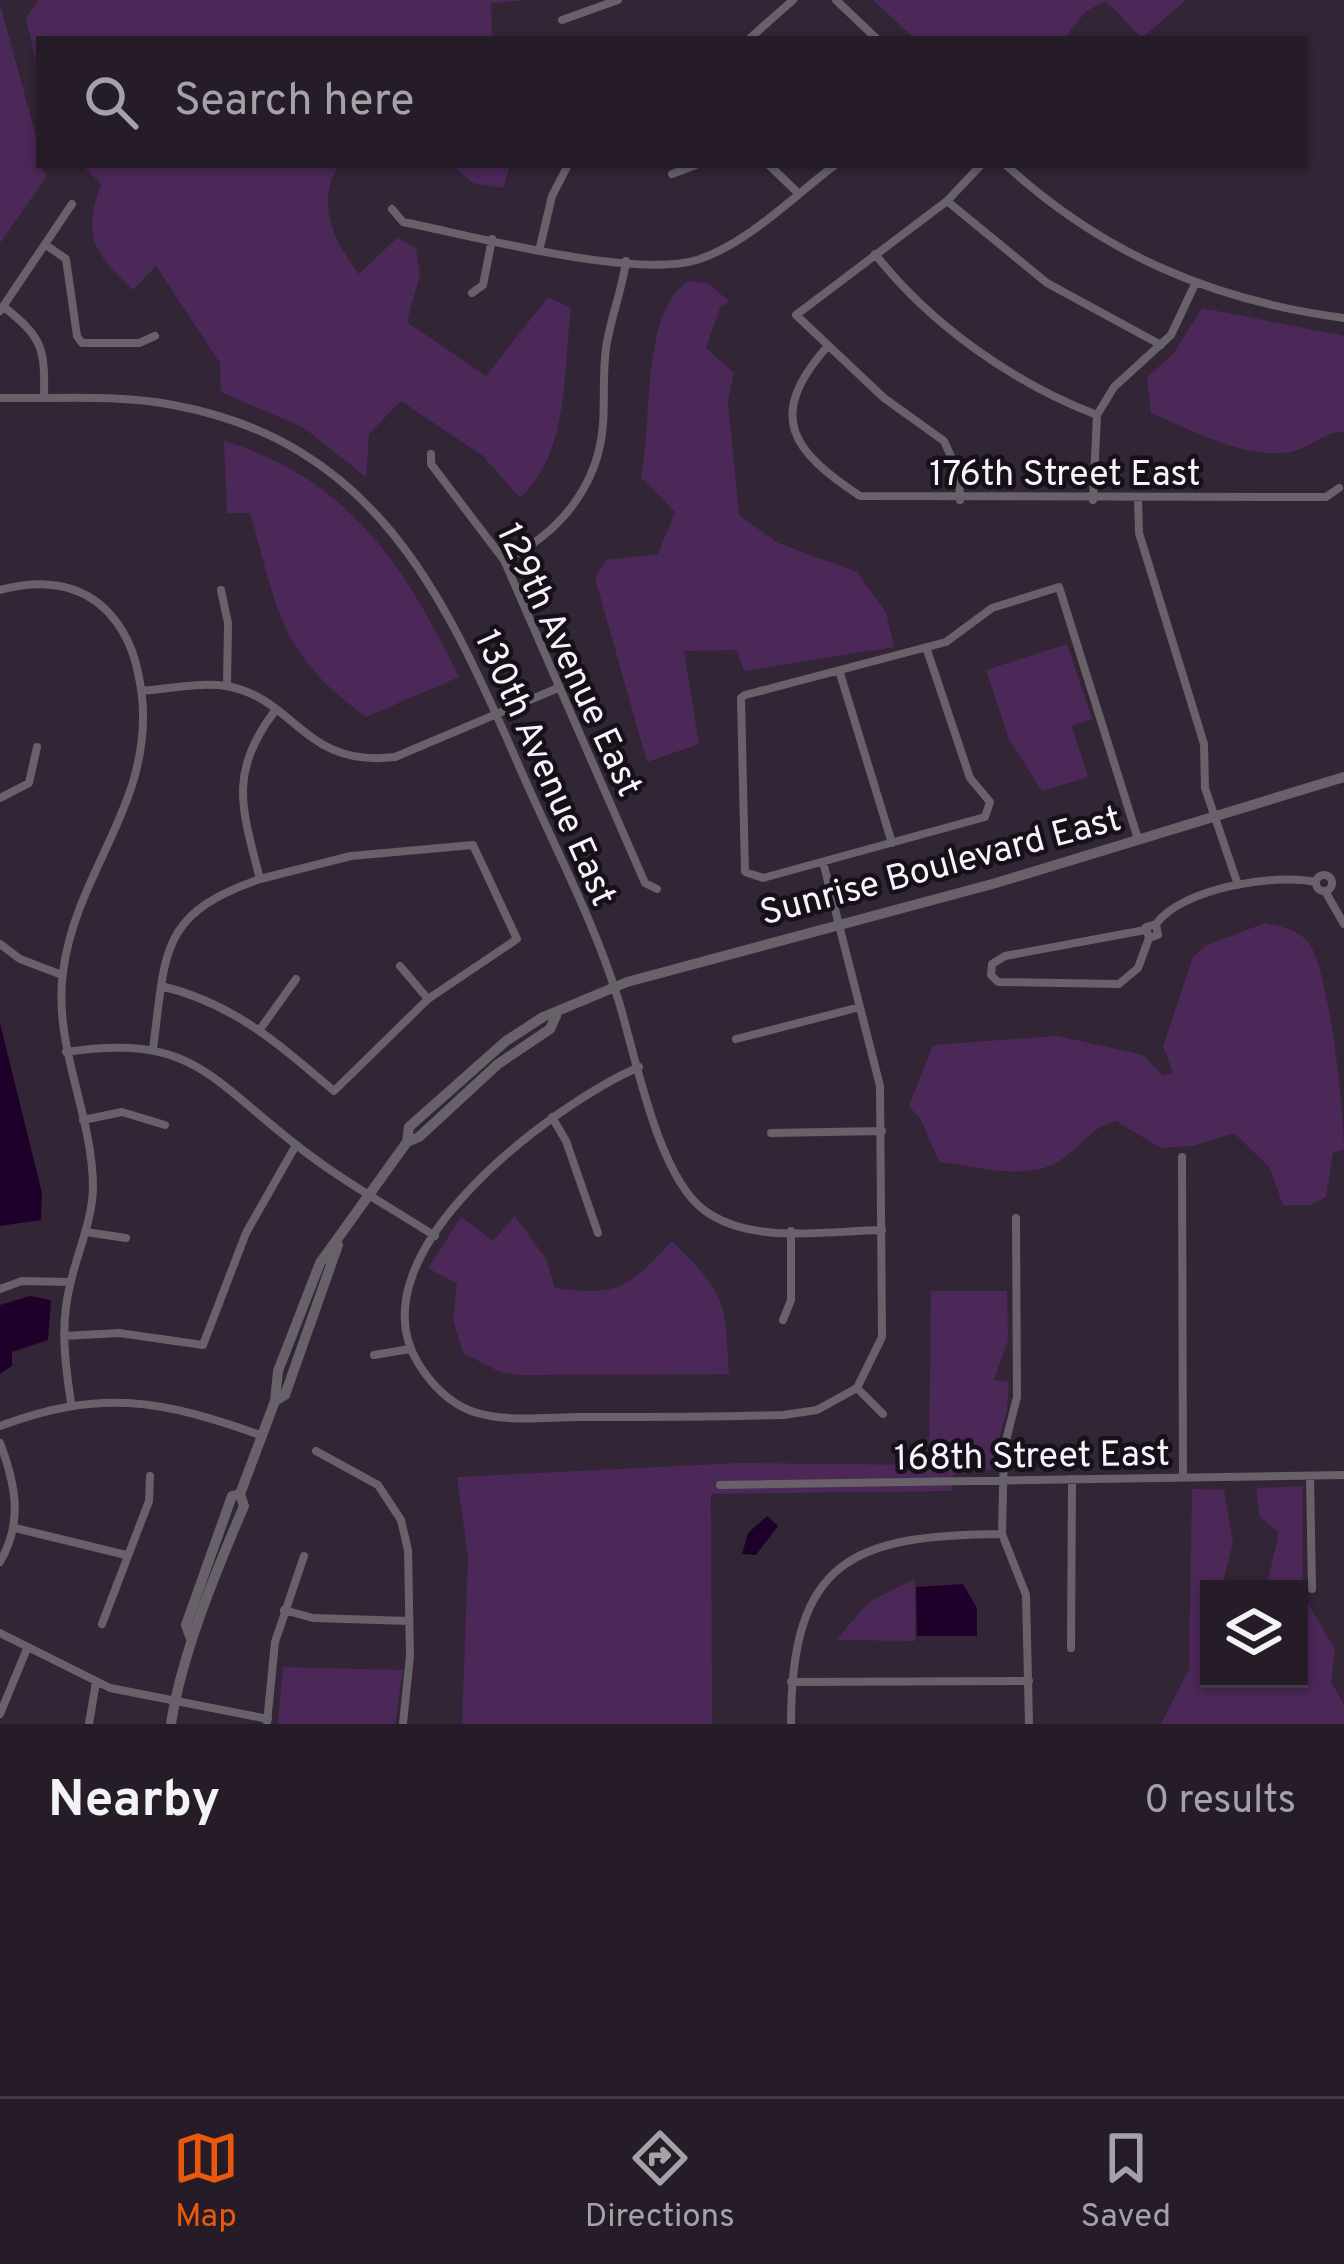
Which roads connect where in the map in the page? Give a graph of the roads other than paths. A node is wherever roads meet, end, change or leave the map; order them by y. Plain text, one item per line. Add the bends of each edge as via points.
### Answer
1 (794, 0) edge
2 (836, 0) edge
3 (612, 1) edge
4 (562, 20) dead end
5 (766, 35) edge
6 (874, 36) edge
7 (566, 168) edge
8 (688, 168) edge
9 (772, 168) edge
10 (831, 168) edge
11 (978, 168) edge
12 (1010, 168) edge
13 (673, 174) dead end
14 (798, 193) junction
15 (946, 201) junction
16 (73, 204) dead end
17 (392, 209) dead end
18 (492, 239) junction
19 (46, 245) junction
20 (540, 248) junction
21 (875, 254) junction
22 (626, 261) junction
23 (1196, 284) junction
24 (472, 293) dead end
25 (2, 309) edge
26 (1344, 317) edge
27 (155, 336) dead end
28 (1161, 345) junction
29 (826, 348) junction
30 (0, 398) edge
31 (44, 398) junction
32 (1096, 415) junction
33 (431, 454) dead end
34 (1339, 488) dead end
35 (1138, 499) junction
36 (960, 500) junction
37 (1093, 500) junction
38 (504, 560) junction
39 (0, 590) edge
40 (221, 590) dead end
41 (926, 647) junction
42 (839, 670) junction
43 (227, 686) junction
44 (559, 688) junction
45 (141, 692) junction
46 (275, 712) junction
47 (497, 715) junction
48 (37, 747) dead end
49 (1344, 777) edge
50 (0, 798) edge
51 (1216, 817) junction
52 (1138, 841) junction
53 (892, 843) junction
54 (823, 862) junction
55 (1344, 867) edge
56 (1330, 877) junction
57 (260, 879) junction
58 (1316, 882) junction
59 (1238, 885) junction
60 (657, 889) dead end
61 (1324, 891) junction
62 (838, 924) junction
63 (1344, 924) edge
64 (1147, 934) junction
65 (0, 944) edge
66 (400, 966) dead end
67 (62, 975) junction
68 (296, 979) dead end
69 (161, 986) junction
70 (614, 987) junction
71 (428, 999) junction
72 (860, 1007) junction
73 (261, 1028) junction
74 (736, 1039) dead end
75 (153, 1049) junction
76 (66, 1052) junction
77 (639, 1067) junction
78 (552, 1117) junction
79 (83, 1120) junction
80 (165, 1125) dead end
81 (882, 1131) junction
82 (771, 1132) dead end
83 (296, 1145) junction
84 (1182, 1157) dead end
85 (367, 1194) junction
86 (1016, 1218) dead end
87 (882, 1230) junction
88 (791, 1231) junction
89 (86, 1232) junction
90 (598, 1233) dead end
91 (435, 1236) junction
92 (126, 1238) dead end
93 (70, 1282) junction
94 (0, 1289) edge
95 (783, 1319) dead end
96 (64, 1336) junction
97 (410, 1348) junction
98 (374, 1355) dead end
99 (857, 1388) junction
100 (71, 1403) junction
101 (883, 1414) dead end
102 (0, 1426) edge
103 (263, 1436) junction
104 (0, 1443) edge
105 (316, 1451) dead end
106 (1310, 1475) junction
107 (1344, 1475) edge
108 (150, 1476) dead end
109 (1183, 1478) junction
110 (1072, 1479) junction
111 (1001, 1481) junction
112 (721, 1485) dead end
113 (15, 1528) junction
114 (1002, 1534) junction
115 (127, 1555) junction
116 (304, 1556) dead end
117 (0, 1562) edge
118 (1312, 1589) dead end
119 (284, 1610) junction
120 (409, 1621) junction
121 (102, 1624) dead end
122 (0, 1633) edge
123 (1071, 1648) dead end
124 (26, 1651) junction
125 (1029, 1681) junction
126 (96, 1682) junction
127 (791, 1682) junction
128 (174, 1702) junction
129 (0, 1714) edge
130 (267, 1722) edge
131 (89, 1724) edge
132 (170, 1724) edge
133 (403, 1724) edge
134 (791, 1724) edge
135 (1029, 1724) edge

1 - 5 street
2 - 6 street
3 - 4 street
7 - 20 street
8 - 13 street
9 - 14 street
10 - 14 street
11 - 15 street
12 - 23 street via 1105,241
14 - 22 street via 701,259
15 - 21 street
15 - 28 street via 1047,283
16 - 19 street
17 - 18 street via 403,222
18 - 20 street
18 - 24 street via 483,285
19 - 25 street
19 - 27 street via 67,260 82,343
20 - 22 street
21 - 29 street via 796,315
21 - 32 street via 962,338
22 - 38 street via 607,340 594,470 567,515
23 - 26 street
23 - 28 street
25 - 31 street via 37,333
28 - 32 street
29 - 36 street via 944,441
29 - 36 street, 176th Street East via 794,392 794,433 803,452 860,496
30 - 31 street, 130th Avenue East
31 - 47 street, 130th Avenue East via 151,401 235,421 319,464 402,539 435,586
32 - 37 street
33 - 38 street, 129th Avenue East
34 - 35 street, 176th Street East via 1326,497
35 - 37 street, 176th Street East
35 - 51 street via 1139,533 1204,744 1205,788
36 - 37 street, 176th Street East
38 - 44 street, 129th Avenue East
39 - 45 street via 44,583 94,599 130,644
40 - 43 street
41 - 42 street
41 - 52 street via 956,637 992,608 1059,587
41 - 53 street via 967,771 990,802 985,817
42 - 53 street
42 - 54 street via 740,702 741,859 750,876 763,878
43 - 45 street
43 - 46 street
44 - 47 street
44 - 60 street, 129th Avenue East via 645,883
45 - 67 street via 144,742 135,788 83,895
46 - 47 street via 317,744 366,761
46 - 57 street via 242,770
47 - 70 street, 130th Avenue East
48 - 50 street via 29,783
49 - 51 street, Sunrise Boulevard East
51 - 52 street, Sunrise Boulevard East
51 - 59 street
52 - 62 street, Sunrise Boulevard East
53 - 54 street
54 - 62 street
55 - 56 street
56 - 58 street
56 - 61 street
57 - 69 street via 220,892 188,916
57 - 71 street via 351,856 473,845 517,939
58 - 59 street via 1283,876
58 - 61 street
59 - 64 street via 1176,905 1156,924 1159,935
61 - 63 street
62 - 70 street, Sunrise Boulevard East
62 - 72 street
64 - 64 street via 1132,975 1112,986 998,982 991,975 1005,956
65 - 67 street
66 - 71 street
67 - 76 street
68 - 73 street
69 - 73 street
69 - 75 street
70 - 77 street, 130th Avenue East
70 - 85 street, Sunrise Boulevard East via 543,1017 452,1083 409,1127 407,1142
71 - 73 street via 334,1091
72 - 74 street
72 - 81 street
75 - 76 street
75 - 83 street via 211,1072
76 - 79 street
77 - 78 street
77 - 88 street, 130th Avenue East via 679,1181 706,1212 734,1226
78 - 90 street
78 - 91 street via 491,1168
79 - 80 street via 122,1112
79 - 89 street via 93,1192
81 - 82 street
81 - 87 street
83 - 85 street
83 - 96 street via 246,1233 203,1345 119,1333
84 - 109 street
85 - 91 street
85 - 103 street, Sunrise Boulevard East via 338,1242
86 - 111 street via 1017,1396
87 - 88 street
87 - 99 street via 882,1336
88 - 95 street
89 - 92 street
89 - 93 street
91 - 97 street via 408,1288
93 - 94 street
93 - 96 street
96 - 100 street
97 - 98 street
97 - 99 street via 446,1397 494,1417 783,1415 817,1410
99 - 101 street
100 - 102 street
100 - 103 street via 153,1403
103 - 128 street, Sunrise Boulevard East
104 - 113 street
105 - 120 street via 362,1473 398,1510 408,1550
106 - 107 street, 168th Street East
106 - 109 street, 168th Street East
106 - 118 street
108 - 115 street
109 - 110 street, 168th Street East
110 - 111 street, 168th Street East
110 - 123 street
111 - 112 street, 168th Street East
111 - 114 street
113 - 115 street
113 - 117 street
114 - 125 street via 1026,1594
114 - 127 street via 916,1535 865,1551 826,1583 809,1610 794,1645
115 - 121 street
116 - 119 street
119 - 120 street
119 - 130 street
120 - 133 street
122 - 124 street
124 - 126 street
124 - 129 street
125 - 127 street
125 - 135 street
126 - 128 street
126 - 131 street
127 - 134 street
128 - 130 street
128 - 132 street, Sunrise Boulevard East

